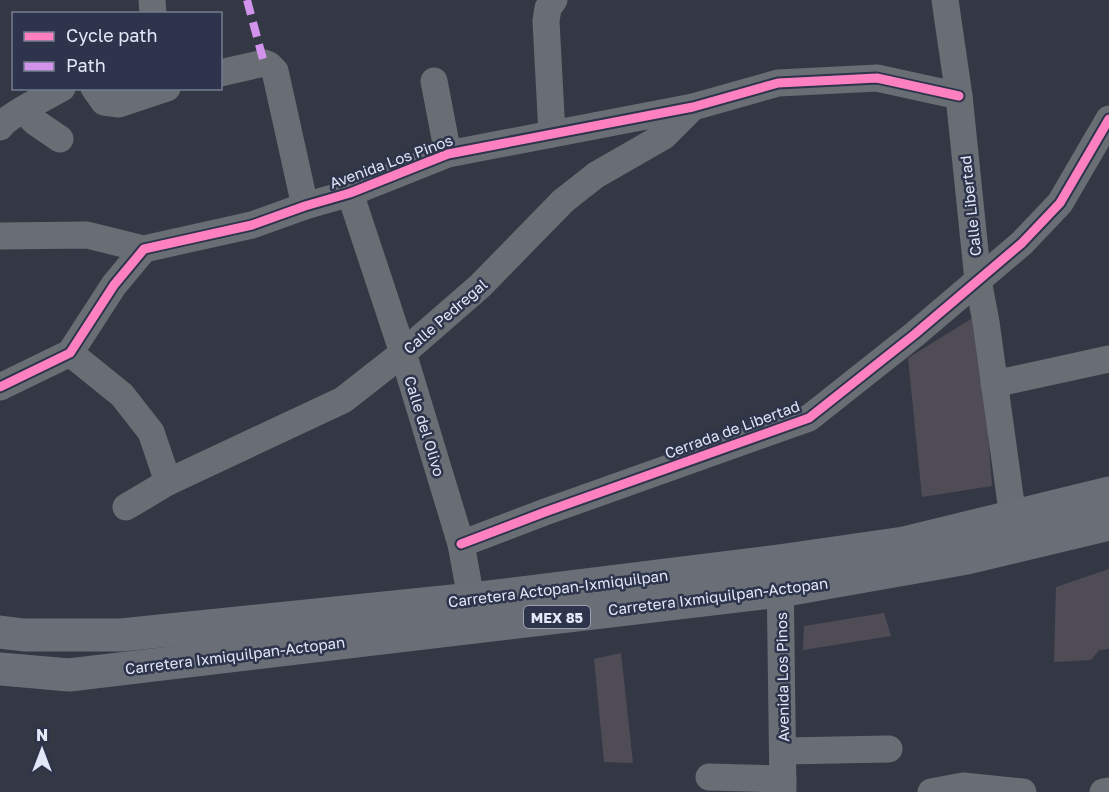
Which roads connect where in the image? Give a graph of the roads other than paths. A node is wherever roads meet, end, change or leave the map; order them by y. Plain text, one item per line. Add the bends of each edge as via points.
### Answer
1 (945, 0) edge
2 (546, 3) edge
3 (222, 74) edge
4 (434, 81) dead end
5 (58, 90) edge
6 (95, 90) edge
7 (159, 90) edge
8 (959, 96) junction
9 (693, 108) junction
10 (23, 110) junction
11 (1109, 119) edge
12 (0, 127) edge
13 (552, 134) junction
14 (60, 139) dead end
15 (448, 154) junction
16 (350, 193) junction
17 (305, 206) junction
18 (0, 236) edge
19 (144, 249) junction
20 (978, 280) junction
21 (70, 353) junction
22 (403, 353) junction
23 (1109, 359) edge
24 (994, 384) junction
25 (0, 387) edge
26 (168, 482) junction
27 (1109, 493) edge
28 (126, 507) dead end
29 (1013, 518) junction
30 (1109, 524) edge
31 (461, 544) junction
32 (780, 576) junction
33 (474, 613) junction
34 (0, 632) edge
35 (0, 669) edge
36 (889, 749) dead end
37 (783, 751) junction
38 (709, 777) dead end
39 (783, 786) edge
40 (1109, 791) edge
41 (931, 792) edge
42 (1023, 792) edge
43 (1102, 792) edge

1 - 8 street, Calle Libertad
2 - 13 street
3 - 17 street via 264,63 275,71
4 - 15 street
5 - 10 street
6 - 7 street via 104,102 119,104
8 - 9 street, Avenida Los Pinos via 877,78 778,84
8 - 20 street, Calle Libertad
9 - 13 street, Avenida Los Pinos
9 - 22 street, Calle Pedregal via 664,136 596,175 563,201 480,286
10 - 12 street
10 - 14 street
11 - 20 street, Cerrada de Libertad via 1060,203 1022,243
13 - 15 street, Avenida Los Pinos
15 - 16 street, Avenida Los Pinos
16 - 17 street, Avenida Los Pinos
16 - 22 street, Calle del Olivo
17 - 19 street, Avenida Los Pinos via 252,225
18 - 19 street via 87,235
19 - 21 street via 114,285
20 - 24 street, Calle Libertad
20 - 31 street, Cerrada de Libertad via 809,418
21 - 25 street
21 - 26 street via 122,395 151,432
22 - 26 street, Calle Pedregal via 343,400
22 - 31 street, Calle del Olivo
23 - 24 street
24 - 29 street, Calle Libertad
26 - 28 street, Calle Pedregal
27 - 29 main road, MEX 85
29 - 32 main road, MEX 85
30 - 32 main road, Carretera Ixmiquilpan-Actopan / MEX 85 via 967,558
31 - 33 street, Calle del Olivo
32 - 33 main road, Carretera Ixmiquilpan-Actopan / MEX 85
32 - 37 street, Avenida Los Pinos
33 - 34 main road, Carretera Actopan-Ixmiquilpan / MEX 85 via 121,635
33 - 35 main road, Carretera Ixmiquilpan-Actopan / MEX 85 via 69,675
36 - 37 street
37 - 39 street, Avenida Los Pinos
38 - 39 street
40 - 43 street
41 - 42 street via 963,786

